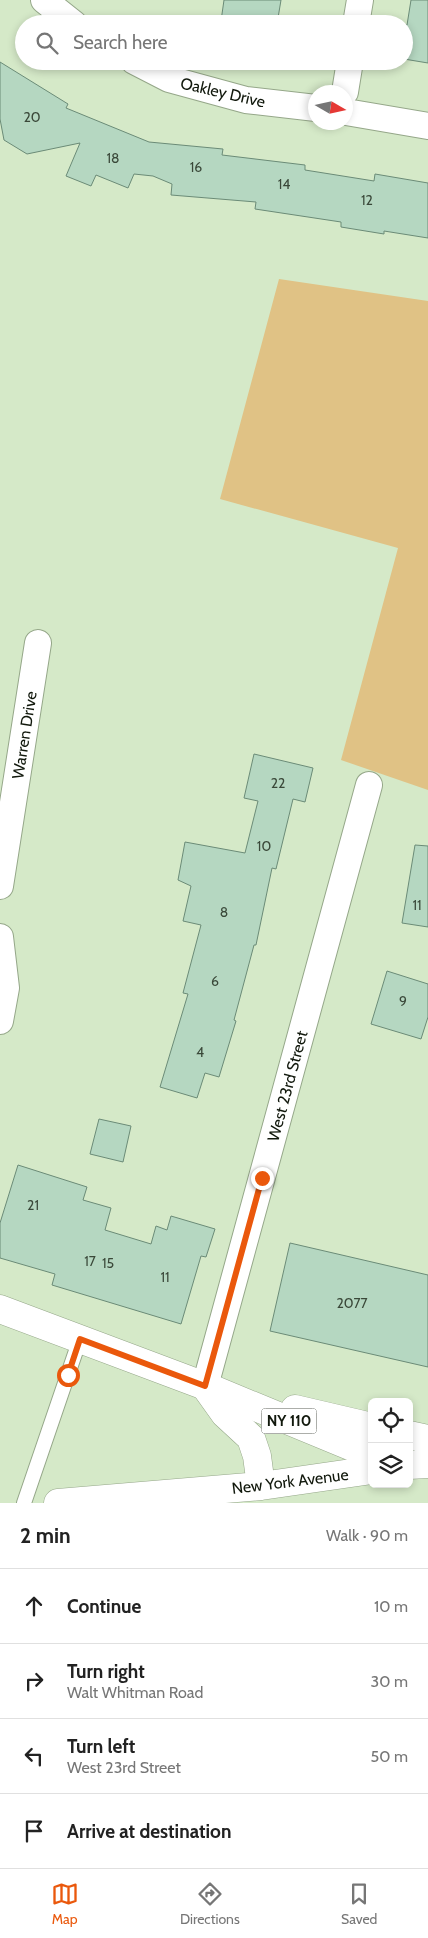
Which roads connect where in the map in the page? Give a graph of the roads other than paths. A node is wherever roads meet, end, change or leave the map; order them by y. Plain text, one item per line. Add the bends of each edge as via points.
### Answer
1 (44, 0) edge
2 (360, 0) edge
3 (63, 15) edge
4 (358, 15) edge
5 (151, 70) edge
6 (349, 70) edge
7 (346, 85) edge
8 (308, 107) edge
9 (353, 113) edge
10 (428, 126) edge
11 (38, 643) dead end
12 (369, 785) dead end
13 (0, 886) edge
14 (0, 937) edge
15 (0, 1021) edge
16 (0, 1309) edge
17 (80, 1339) junction
18 (205, 1386) junction
19 (368, 1426) edge
20 (413, 1436) edge
21 (428, 1438) edge
22 (368, 1454) edge
23 (428, 1464) edge
24 (413, 1465) edge
25 (368, 1471) edge
26 (261, 1495) edge
27 (24, 1503) edge
28 (58, 1503) edge

1 - 3 street
2 - 4 street
5 - 8 street, Oakley Drive via 168,79 246,100
6 - 7 street
9 - 10 street
11 - 13 street, Warren Drive
12 - 18 street, West 23rd Street
14 - 15 street via 6,988
16 - 17 main road, NY 110
17 - 18 main road, NY 110
17 - 27 lane
18 - 19 main road, NY 110
18 - 22 main road, NY 110
18 - 26 main road via 225,1414 252,1438
20 - 21 main road
23 - 24 main road
25 - 26 main road, New York Avenue
26 - 28 main road, New York Avenue

